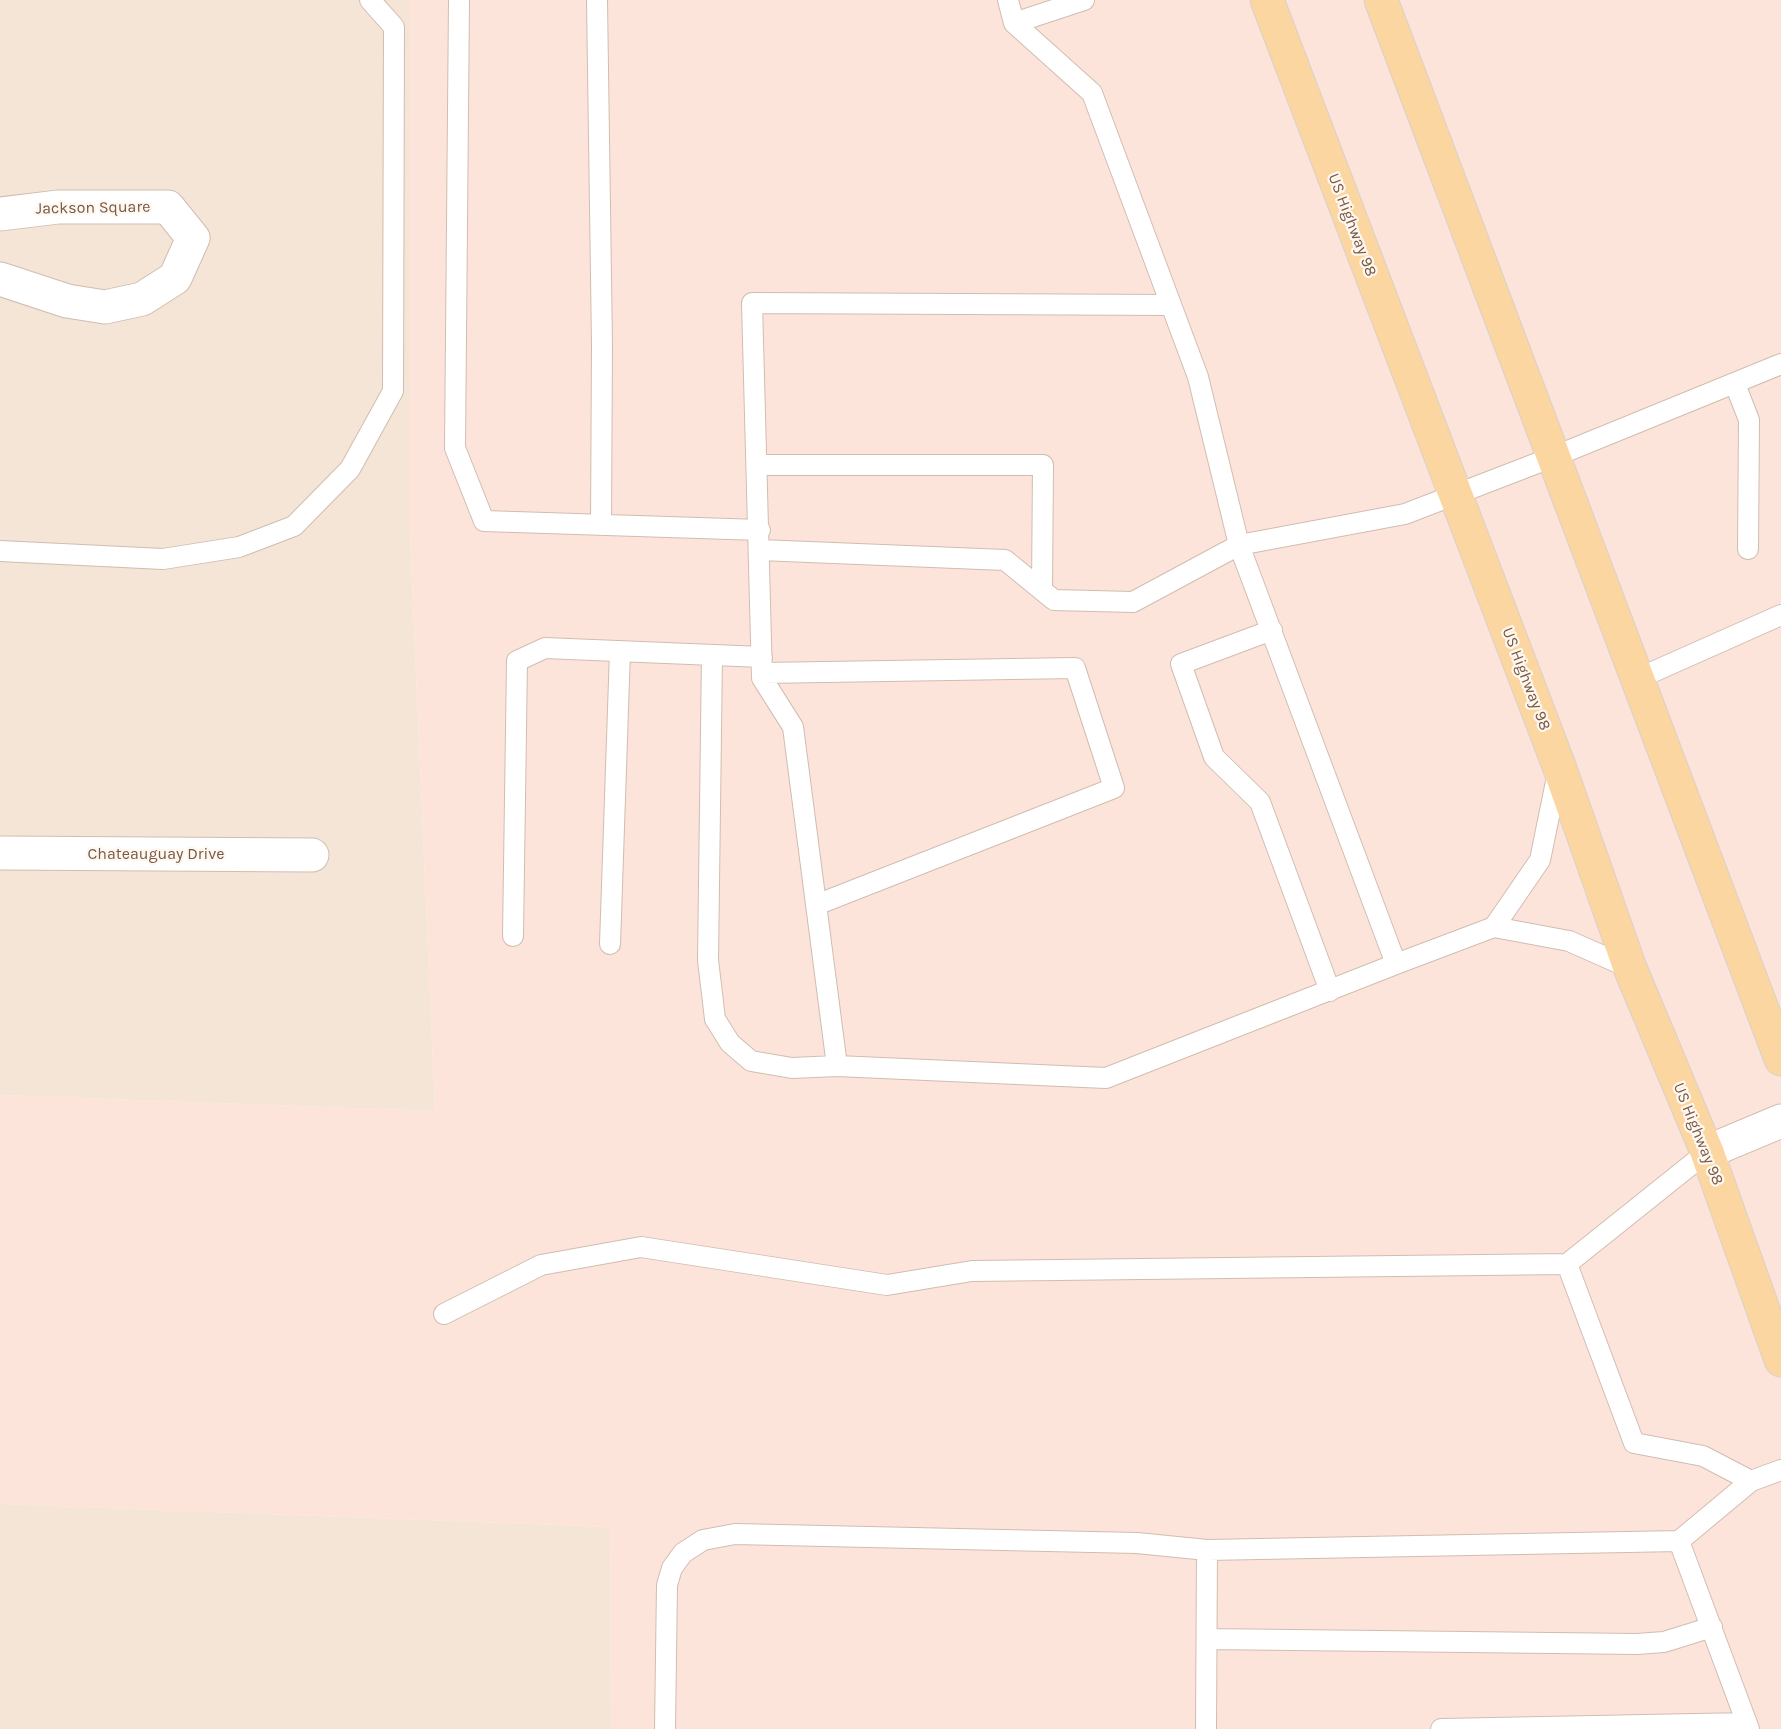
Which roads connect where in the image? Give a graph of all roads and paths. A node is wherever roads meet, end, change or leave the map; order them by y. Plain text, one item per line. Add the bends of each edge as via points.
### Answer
1 (370, 0) edge
2 (459, 0) edge
3 (597, 0) edge
4 (1008, 0) edge
5 (1084, 0) edge
6 (1267, 0) edge
7 (1381, 0) edge
8 (1014, 24) junction
9 (0, 214) edge
10 (0, 279) edge
11 (1171, 305) junction
12 (1781, 364) edge
13 (1735, 384) junction
14 (1553, 457) junction
15 (757, 465) junction
16 (1455, 495) junction
17 (601, 525) junction
18 (760, 530) junction
19 (1239, 545) junction
20 (1748, 549) dead end
21 (0, 550) edge
22 (760, 550) junction
23 (1042, 590) junction
24 (1781, 615) edge
25 (1272, 630) junction
26 (620, 651) junction
27 (712, 655) junction
28 (762, 665) junction
29 (1637, 679) junction
30 (1559, 766) junction
31 (0, 853) edge
32 (312, 855) dead end
33 (816, 905) junction
34 (1494, 927) junction
35 (513, 936) dead end
36 (610, 944) dead end
37 (1396, 964) junction
38 (1630, 968) junction
39 (1329, 991) junction
40 (1781, 1059) edge
41 (837, 1066) junction
42 (1781, 1121) edge
43 (1707, 1152) junction
44 (1567, 1264) junction
45 (444, 1314) dead end
46 (1781, 1360) edge
47 (1781, 1470) edge
48 (1751, 1481) junction
49 (1679, 1541) junction
50 (1207, 1550) junction
51 (1712, 1627) junction
52 (1207, 1640) junction
53 (1748, 1726) edge
54 (665, 1729) edge
55 (1206, 1729) edge
56 (1441, 1729) edge

1 - 21 lane via 394,27 393,391 350,469 294,526 239,547 163,559
2 - 17 lane via 455,448 484,521
3 - 17 lane
4 - 8 lane
5 - 8 lane
6 - 16 main road, US Highway 98
7 - 14 main road
8 - 11 lane via 1092,93
9 - 10 street, Jackson Square via 58,207 168,207 193,238 175,278 142,299 105,307 67,301
11 - 15 lane via 752,303
11 - 19 lane via 1197,377
12 - 13 lane
13 - 14 lane
13 - 20 lane via 1749,420
14 - 16 lane
14 - 29 main road
15 - 18 lane
15 - 23 lane via 1043,465
16 - 19 lane via 1405,514
16 - 30 main road, US Highway 98
17 - 18 lane
18 - 22 lane
19 - 23 lane via 1133,602 1054,600
19 - 25 lane
22 - 23 lane via 1005,560
22 - 28 lane
24 - 29 lane
25 - 37 lane
25 - 39 lane via 1181,664 1214,757 1260,802
26 - 27 lane
26 - 35 lane via 545,648 517,661
26 - 36 lane
27 - 28 lane
27 - 41 lane via 708,960 715,1019 730,1043 751,1061 792,1068
28 - 33 lane via 762,678 793,727
28 - 33 lane via 1075,668 1114,788
29 - 40 main road
30 - 34 lane via 1540,860
30 - 38 main road, US Highway 98
31 - 32 street, Chateauguay Drive
33 - 41 lane
34 - 37 lane
34 - 38 lane via 1569,941
37 - 39 lane
38 - 43 main road, US Highway 98
39 - 41 lane via 1106,1078
42 - 43 street
43 - 44 lane
43 - 46 main road, US Highway 98
44 - 45 lane via 972,1271 887,1285 640,1247 541,1265
44 - 48 lane via 1634,1443 1703,1456
47 - 48 lane
48 - 49 lane
49 - 50 lane
49 - 51 lane
50 - 52 lane
50 - 54 lane via 1137,1543 735,1534 703,1540 683,1553 672,1568 668,1585
51 - 52 lane via 1664,1642 1638,1644
51 - 53 lane
52 - 55 lane
53 - 56 lane

